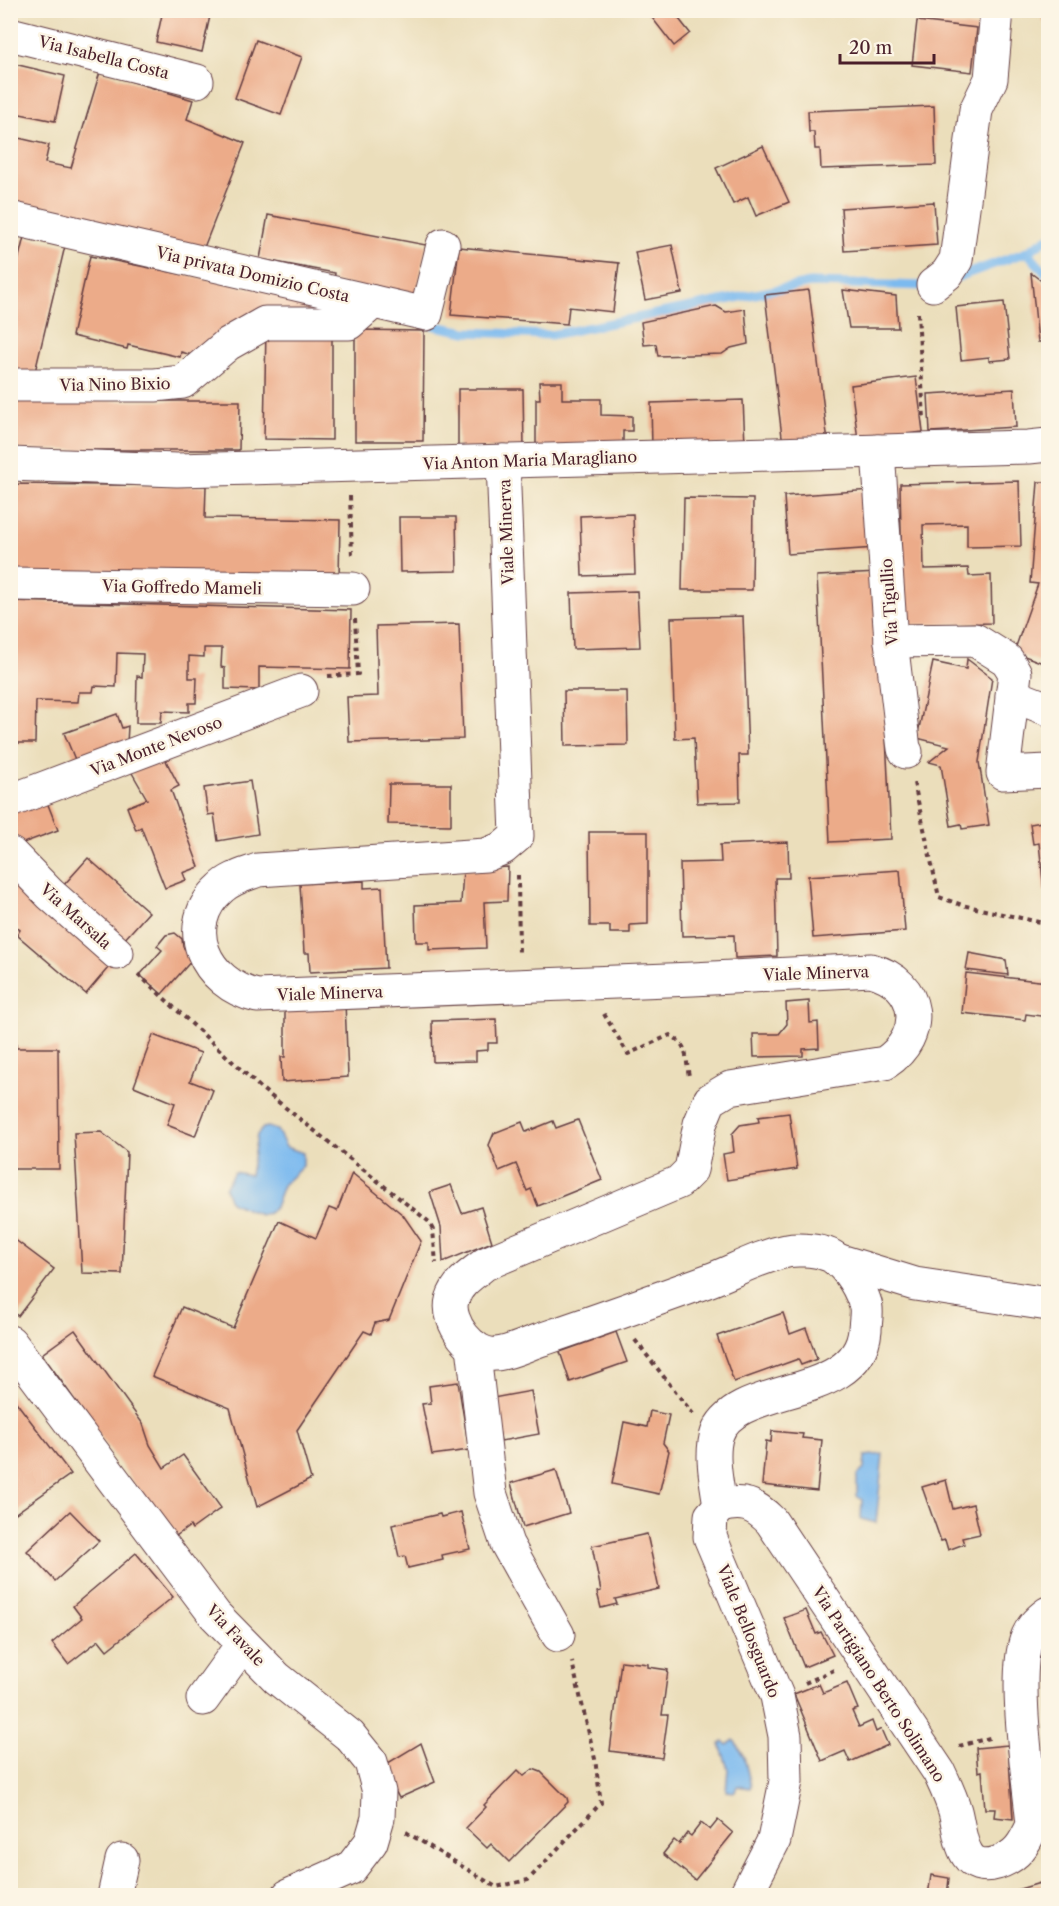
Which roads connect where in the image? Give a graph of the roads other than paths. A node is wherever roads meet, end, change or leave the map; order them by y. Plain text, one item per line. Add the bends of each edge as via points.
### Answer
1 (997, 10) edge
2 (10, 34) edge
3 (197, 81) dead end
4 (10, 218) edge
5 (443, 245) dead end
6 (925, 297) road end
7 (373, 302) junction
8 (10, 385) edge
9 (1048, 445) edge
10 (878, 451) junction
11 (503, 461) junction
12 (10, 464) edge
13 (10, 584) edge
14 (353, 589) dead end
15 (891, 640) junction
16 (301, 691) dead end
17 (1012, 695) junction
18 (1048, 709) edge
19 (906, 752) road end
20 (1048, 771) edge
21 (10, 801) edge
22 (11, 854) edge
23 (117, 953) road end
24 (837, 1260) junction
25 (1048, 1304) edge
26 (10, 1342) edge
27 (472, 1346) junction
28 (720, 1506) junction
29 (1048, 1613) edge
30 (558, 1635) dead end
31 (242, 1645) junction
32 (203, 1699) dead end
33 (122, 1860) dead end
34 (114, 1896) edge
35 (288, 1896) edge
36 (745, 1896) edge

1 - 6 street via 992,79 976,110 956,261
2 - 3 street, Via Isabella Costa
4 - 7 street, Via privata Domizio Costa
5 - 7 street, Via privata Domizio Costa via 426,314
7 - 8 street, Via Nino Bixio via 349,323 265,323 228,344 183,382
9 - 10 street, Via Anton Maria Maragliano
10 - 11 street, Via Anton Maria Maragliano
10 - 15 street, Via Tigullio
11 - 12 street, Via Anton Maria Maragliano via 177,470
11 - 27 street, Viale Minerva via 518,836 486,855 258,870 235,878 211,899 201,929 201,945 215,974 234,988 257,996 871,970 897,981 912,1005 913,1019 905,1045 885,1063 730,1088 710,1100 700,1124 691,1170 679,1182 485,1264 460,1283 452,1302 454,1317
13 - 14 street, Via Goffredo Mameli
15 - 17 street via 975,640 1007,660 1015,673
15 - 19 street, Via Tigullio
16 - 21 street, Via Monte Nevoso
17 - 18 street
17 - 20 street via 1002,773
22 - 23 street, Via Marsala
24 - 25 street via 915,1284
24 - 27 street via 824,1253 787,1251 495,1355
24 - 28 street via 855,1282 866,1306 864,1337 854,1359 832,1377 748,1406 726,1419 715,1448
26 - 31 street, Via Favale via 214,1615
27 - 30 street via 490,1493 507,1544
28 - 29 street, Via Partigiano Berto Solimano via 738,1501 757,1507 771,1521 927,1755 947,1788 956,1812 960,1842 966,1854 979,1863 990,1865 1011,1858 1023,1846 1033,1824 1021,1675 1026,1642 1037,1621
28 - 36 street, Viale Bellosguardo via 711,1516 710,1537 777,1696 785,1736 786,1781 774,1840
31 - 32 street
31 - 35 street, Via Favale via 350,1736 371,1762 379,1792 378,1818 371,1842 351,1868
33 - 34 street

